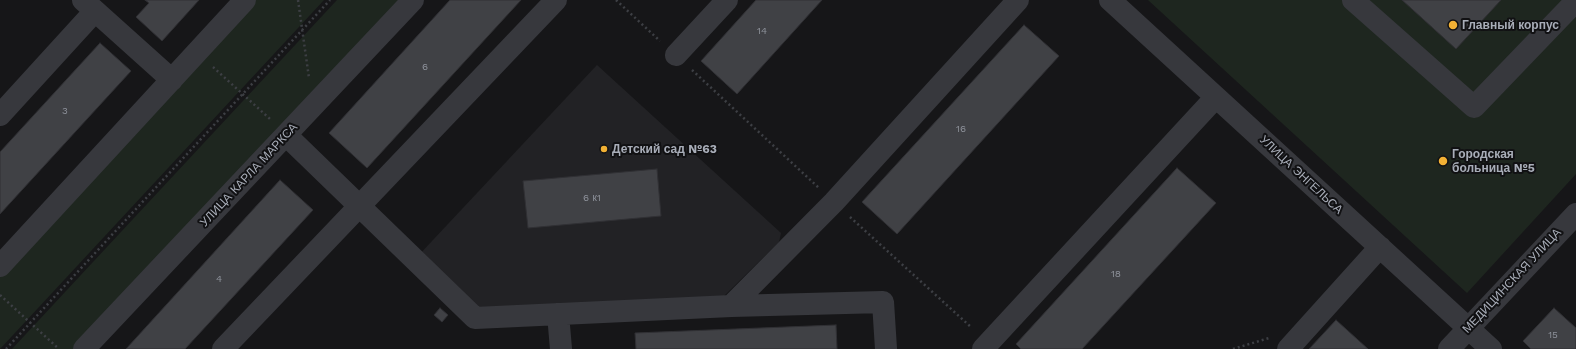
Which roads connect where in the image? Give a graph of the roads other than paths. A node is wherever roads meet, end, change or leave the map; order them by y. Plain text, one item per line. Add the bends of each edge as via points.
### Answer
1 (245, 0) edge
2 (413, 0) edge
3 (556, 0) edge
4 (727, 0) edge
5 (1018, 0) edge
6 (1110, 0) edge
7 (1354, 0) edge
8 (1576, 1) edge
9 (89, 5) edge
10 (676, 56) road end
11 (172, 80) junction
12 (1216, 96) junction
13 (0, 115) edge
14 (286, 135) junction
15 (360, 206) junction
16 (1576, 214) edge
17 (1380, 247) junction
18 (0, 266) edge
19 (731, 306) junction
20 (558, 314) junction
21 (1468, 328) junction
22 (986, 346) edge
23 (84, 349) edge
24 (223, 349) edge
25 (560, 349) edge
26 (886, 349) edge
27 (1288, 349) edge
28 (1449, 349) edge
29 (1491, 349) edge

1 - 11 street
2 - 14 street, УЛИЦА КАРЛА МАРКСА
3 - 15 street
4 - 10 street
5 - 19 street via 834,202
6 - 12 street, УЛИЦА ЭНГЕЛЬСА
7 - 8 street via 1474,107
9 - 11 street
9 - 13 street
11 - 18 street
12 - 17 street, УЛИЦА ЭНГЕЛЬСА
12 - 22 street
14 - 15 street
14 - 23 street, УЛИЦА КАРЛА МАРКСА
15 - 20 street via 475,318
15 - 24 street
16 - 21 street, МЕДИЦИНСКАЯ УЛИЦА
17 - 21 street, УЛИЦА ЭНГЕЛЬСА
17 - 27 street
19 - 20 street
19 - 26 street via 883,302
20 - 25 street
21 - 28 street, МЕДИЦИНСКАЯ УЛИЦА
21 - 29 street, УЛИЦА ЭНГЕЛЬСА

